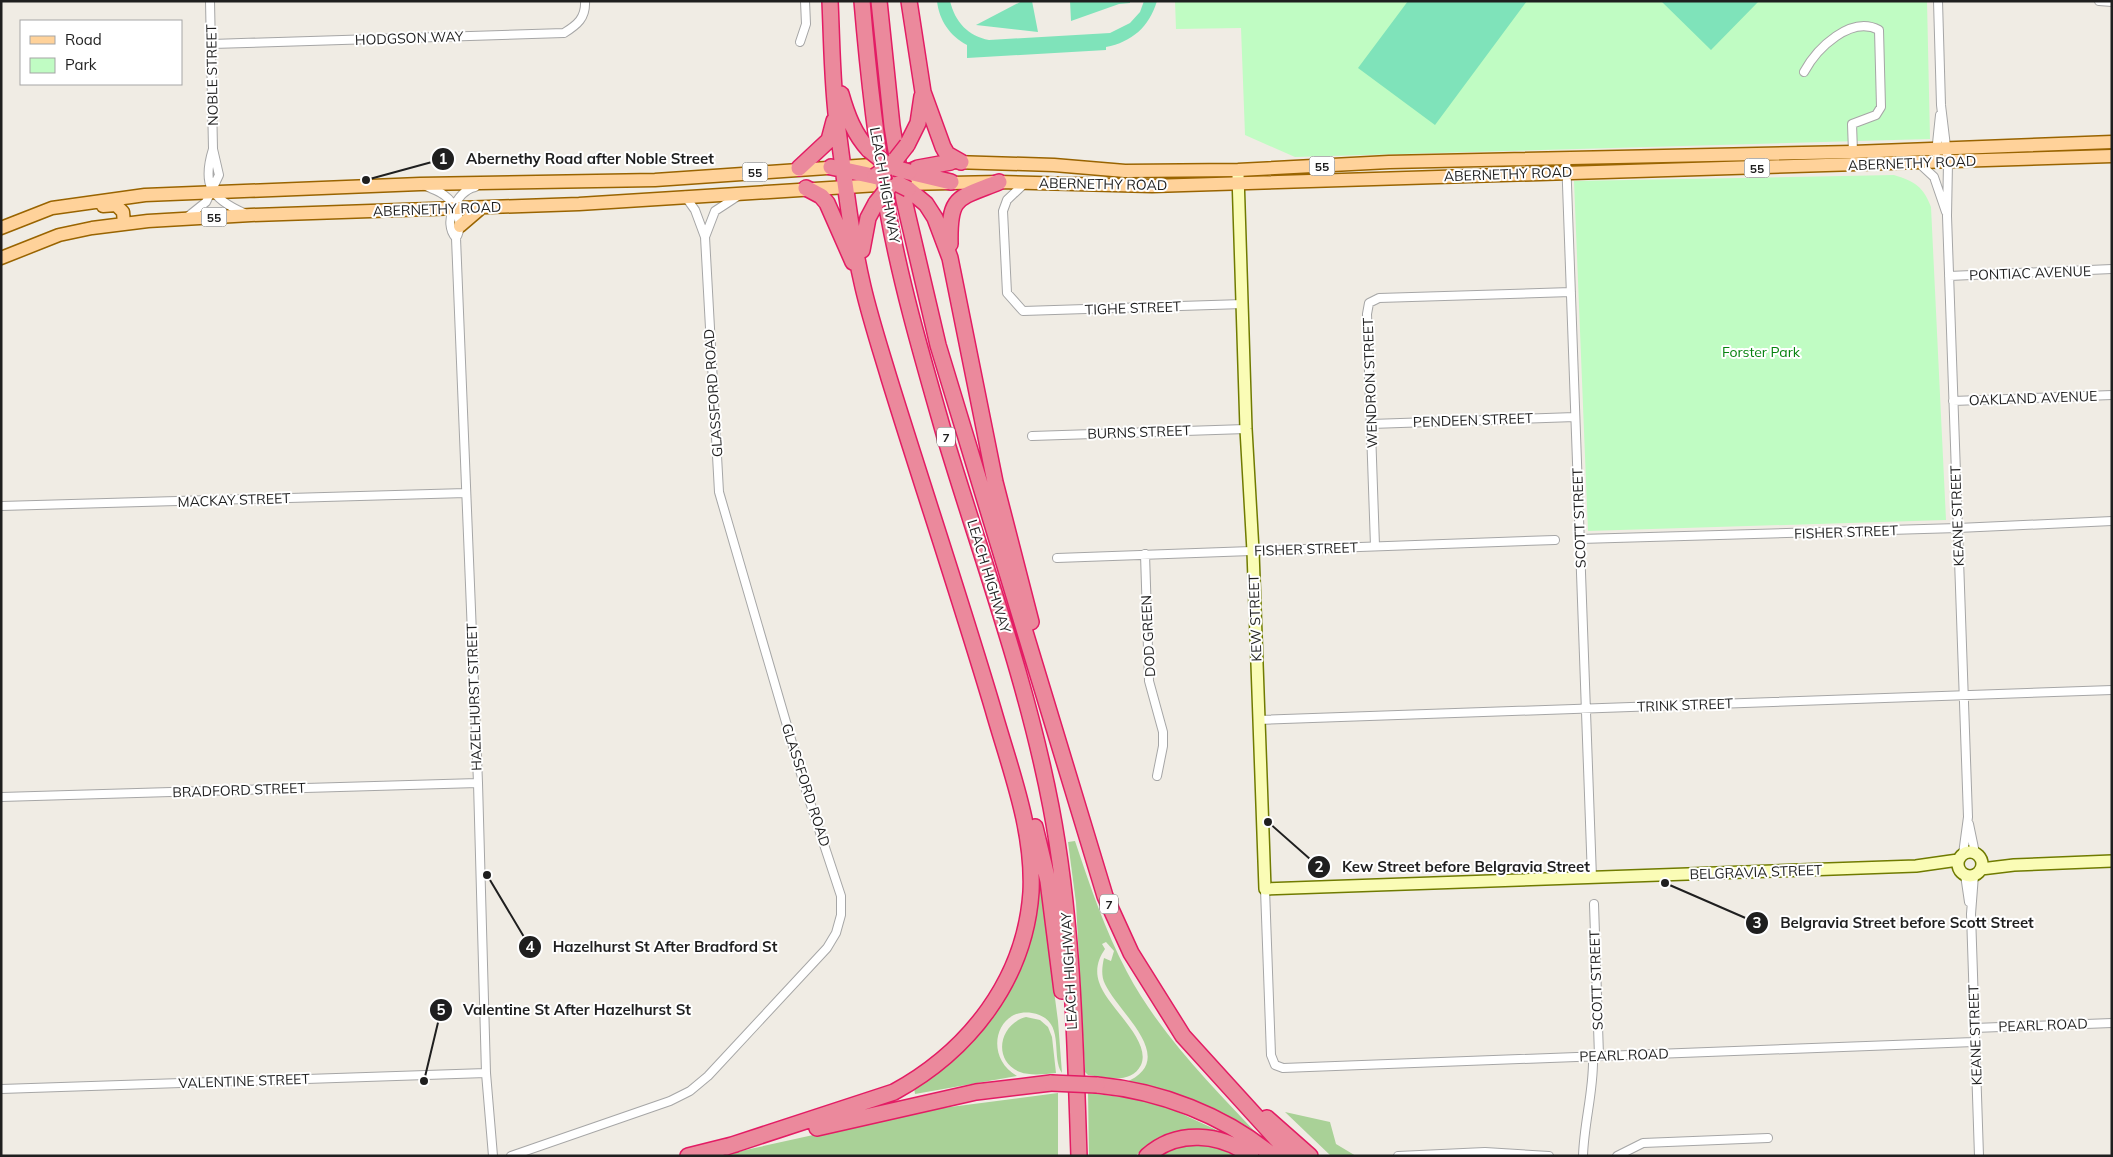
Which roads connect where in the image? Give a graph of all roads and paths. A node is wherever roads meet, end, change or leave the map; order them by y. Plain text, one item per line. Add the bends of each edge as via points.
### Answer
1 (210, 1) edge
2 (585, 1) edge
3 (805, 1) edge
4 (830, 1) edge
5 (862, 1) edge
6 (879, 1) edge
7 (909, 1) edge
8 (1938, 1) edge
9 (2099, 1) edge
10 (2112, 2) edge
11 (800, 42) dead end
12 (212, 44) junction
13 (833, 61) junction
14 (1804, 72) dead end
15 (923, 92) junction
16 (835, 101) junction
17 (1941, 105) junction
18 (2112, 142) edge
19 (213, 148) junction
20 (1941, 148) junction
21 (1853, 152) junction
22 (2112, 156) edge
23 (1566, 157) junction
24 (956, 162) junction
25 (1943, 163) junction
26 (1920, 164) junction
27 (840, 167) junction
28 (799, 168) junction
29 (1238, 170) junction
30 (1566, 172) junction
31 (893, 175) junction
32 (951, 182) joint
33 (999, 182) junction
34 (490, 183) junction
35 (1025, 183) junction
36 (1238, 183) junction
37 (420, 184) junction
38 (844, 186) junction
39 (806, 188) junction
40 (213, 190) junction
41 (744, 192) junction
42 (684, 196) junction
43 (88, 203) junction
44 (481, 208) junction
45 (454, 209) junction
46 (248, 215) junction
47 (1947, 216) junction
48 (185, 219) junction
49 (124, 224) junction
50 (1, 228) edge
51 (458, 232) junction
52 (705, 237) junction
53 (1, 258) edge
54 (950, 258) junction
55 (2112, 269) edge
56 (1949, 276) junction
57 (863, 287) junction
58 (1571, 292) junction
59 (1243, 304) junction
60 (2112, 395) edge
61 (1953, 401) junction
62 (1575, 417) junction
63 (1372, 424) junction
64 (1246, 429) junction
65 (1032, 436) dead end
66 (466, 493) junction
67 (1, 506) edge
68 (2112, 521) edge
69 (1958, 528) junction
70 (1580, 539) junction
71 (1555, 540) dead end
72 (1375, 546) junction
73 (1253, 551) junction
74 (1145, 554) junction
75 (1056, 558) dead end
76 (986, 687) junction
77 (2112, 690) edge
78 (1964, 696) junction
79 (1045, 700) junction
80 (1586, 708) junction
81 (1258, 720) junction
82 (1157, 776) dead end
83 (478, 783) junction
84 (1, 797) edge
85 (1968, 817) junction
86 (2112, 861) edge
87 (1969, 864) junction
88 (1592, 878) junction
89 (1265, 890) junction
90 (1594, 904) dead end
91 (2112, 1023) edge
92 (1974, 1028) junction
93 (1974, 1042) junction
94 (1074, 1047) junction
95 (1596, 1057) junction
96 (1274, 1064) joint
97 (486, 1073) junction
98 (1223, 1082) junction
99 (1, 1089) edge
100 (1768, 1138) dead end
101 (726, 1146) junction
102 (1504, 1155) edge
103 (493, 1156) edge
104 (511, 1156) edge
105 (688, 1156) edge
106 (1079, 1156) edge
107 (1147, 1156) edge
108 (1251, 1156) edge
109 (1273, 1156) edge
110 (1292, 1156) edge
111 (1310, 1156) edge
112 (1398, 1156) edge
113 (1549, 1156) edge
114 (1583, 1156) edge
115 (1618, 1156) edge
116 (1979, 1156) edge

1 - 12 street, NOBLE STREET
2 - 12 street, HODGSON WAY via 586,8 579,23 564,33
3 - 11 street via 806,24
4 - 13 highway, 7
5 - 94 highway, LEACH HIGHWAY / 7 via 876,137 904,288 945,436 1014,658 1051,808 1068,931
6 - 79 highway, LEACH HIGHWAY / 7 via 892,126 916,257 959,419
7 - 15 highway
8 - 17 street, KEANE STREET
9 - 10 street
12 - 19 street, NOBLE STREET
13 - 16 highway, 7
13 - 31 highway, 7 via 849,118 862,142
14 - 21 street via 1829,43 1848,30 1857,25 1870,25 1878,30 1881,107 1876,116 1852,124
15 - 24 highway via 943,147
15 - 31 highway, bridge via 918,123
16 - 27 highway, 7
16 - 28 highway, 7 via 829,140
17 - 20 street, KEANE STREET
17 - 20 street, KEANE STREET
18 - 20 main road, ABERNETHY ROAD / 55
19 - 40 street, NOBLE STREET via 219,175
19 - 40 street, NOBLE STREET via 207,179
20 - 21 main road, ABERNETHY ROAD / 55
20 - 25 street, KEANE STREET
20 - 25 street, KEANE STREET
21 - 23 main road, ABERNETHY ROAD / 55
22 - 25 main road, ABERNETHY ROAD / 55
23 - 29 main road, ABERNETHY ROAD / 55
23 - 30 street, SCOTT STREET
24 - 29 main road, ABERNETHY ROAD / 55 via 1125,171
24 - 31 highway
25 - 26 main road, ABERNETHY ROAD / 55
25 - 47 street, KEANE STREET
26 - 30 main road, ABERNETHY ROAD / 55
26 - 47 street, KEANE STREET via 1934,177
27 - 28 main road, ABERNETHY ROAD / 55
27 - 31 highway
27 - 38 highway
28 - 34 main road, ABERNETHY ROAD / 55 via 655,180
29 - 36 street, KEW STREET
30 - 36 main road, ABERNETHY ROAD / 55
30 - 58 street, SCOTT STREET
31 - 32 highway
31 - 38 highway
31 - 54 highway, 7 via 926,204 935,218
31 - 57 highway, bridge via 864,231
32 - 33 main road, ABERNETHY ROAD / 55
33 - 35 main road, ABERNETHY ROAD / 55
33 - 54 highway, 7 via 965,196 952,209 949,217
34 - 37 main road, ABERNETHY ROAD / 55
34 - 45 street, HAZELHURST STREET via 467,188
35 - 36 main road, ABERNETHY ROAD / 55 via 1152,186
35 - 59 street, TIGHE STREET via 1007,200 1003,211 1007,293 1023,312
36 - 59 street, KEW STREET
37 - 40 main road, ABERNETHY ROAD / 55
37 - 45 street, HAZELHURST STREET via 446,196
38 - 39 main road, ABERNETHY ROAD / 55
38 - 57 highway
39 - 41 main road, ABERNETHY ROAD / 55
39 - 57 highway via 827,203
40 - 43 main road, ABERNETHY ROAD / 55
40 - 46 street via 222,201
40 - 48 street, NOBLE STREET via 206,202
41 - 42 main road, ABERNETHY ROAD / 55
41 - 52 street, GLASSFORD ROAD via 715,211
42 - 44 main road, ABERNETHY ROAD / 55
42 - 52 street, GLASSFORD ROAD via 695,210
43 - 49 main road via 116,205 123,212
43 - 50 main road, ABERNETHY ROAD / 55 via 52,208
44 - 45 main road, ABERNETHY ROAD / 55
44 - 51 main road
45 - 46 main road, ABERNETHY ROAD / 55
45 - 51 street, HAZELHURST STREET via 460,220
45 - 51 street, HAZELHURST STREET via 449,220 451,232
46 - 48 main road, ABERNETHY ROAD / 55
47 - 56 street, KEANE STREET
48 - 49 main road, ABERNETHY ROAD / 55
49 - 53 main road, ABERNETHY ROAD / 55 via 59,235
51 - 66 street, HAZELHURST STREET
52 - 104 street, GLASSFORD ROAD via 719,492 804,784 837,878 841,915 827,948 708,1076 690,1091 670,1101
54 - 79 highway, 7 via 995,482 1036,643
55 - 56 street, PONTIAC AVENUE
56 - 61 street, KEANE STREET
57 - 76 highway
58 - 62 street, SCOTT STREET
58 - 63 street, WENDRON STREET via 1379,298 1369,303
59 - 64 street, KEW STREET
60 - 61 street, OAKLAND AVENUE
61 - 69 street, KEANE STREET
62 - 63 street, PENDEEN STREET
62 - 70 street, SCOTT STREET
63 - 72 street, WENDRON STREET
64 - 65 street, BURNS STREET
64 - 73 street, KEW STREET
66 - 67 street, MACKAY STREET
66 - 83 street, HAZELHURST STREET
68 - 69 street, FISHER STREET
69 - 70 street, FISHER STREET
69 - 78 street, KEANE STREET
70 - 80 street, SCOTT STREET
71 - 72 street, FISHER STREET
72 - 73 street, FISHER STREET
73 - 74 street, FISHER STREET
73 - 81 street, KEW STREET
74 - 75 street, FISHER STREET
74 - 82 street, DOD GREEN via 1149,681 1163,732
76 - 94 highway via 1017,763 1042,853 1063,996
76 - 101 highway via 1027,829 1030,852 1031,892 1027,918 1004,985 978,1024 949,1056 912,1082 873,1100
77 - 78 street, TRINK STREET
78 - 80 street, TRINK STREET
78 - 85 street, KEANE STREET
79 - 98 highway, LEACH HIGHWAY / 7 via 1092,858 1118,927 1172,1021
80 - 81 street, TRINK STREET
80 - 88 street, SCOTT STREET
81 - 89 street, KEW STREET
83 - 84 street, BRADFORD STREET
83 - 97 street, HAZELHURST STREET
85 - 87 street, KEANE STREET
85 - 87 street, KEANE STREET
86 - 87 street, BELGRAVIA STREET
87 - 88 street, BELGRAVIA STREET
87 - 92 street, KEANE STREET
88 - 89 street, BELGRAVIA STREET
89 - 96 street, KEW STREET via 1270,1055
90 - 95 street, SCOTT STREET
91 - 92 street, PEARL ROAD
92 - 93 street, KEANE STREET
93 - 95 street, PEARL ROAD
93 - 116 street, KEANE STREET
94 - 106 highway, LEACH HIGHWAY / 7
95 - 96 street, PEARL ROAD via 1283,1068
95 - 114 street, SCOTT STREET
97 - 99 street, VALENTINE STREET
97 - 103 street, HAZELHURST STREET
98 - 110 highway
98 - 111 highway
100 - 115 street via 1642,1144
101 - 105 highway
101 - 109 highway, bridge via 976,1092 1051,1083 1097,1085 1148,1093 1193,1108 1239,1132
102 - 112 street
102 - 113 street
107 - 108 highway via 1170,1141 1196,1137 1224,1141

